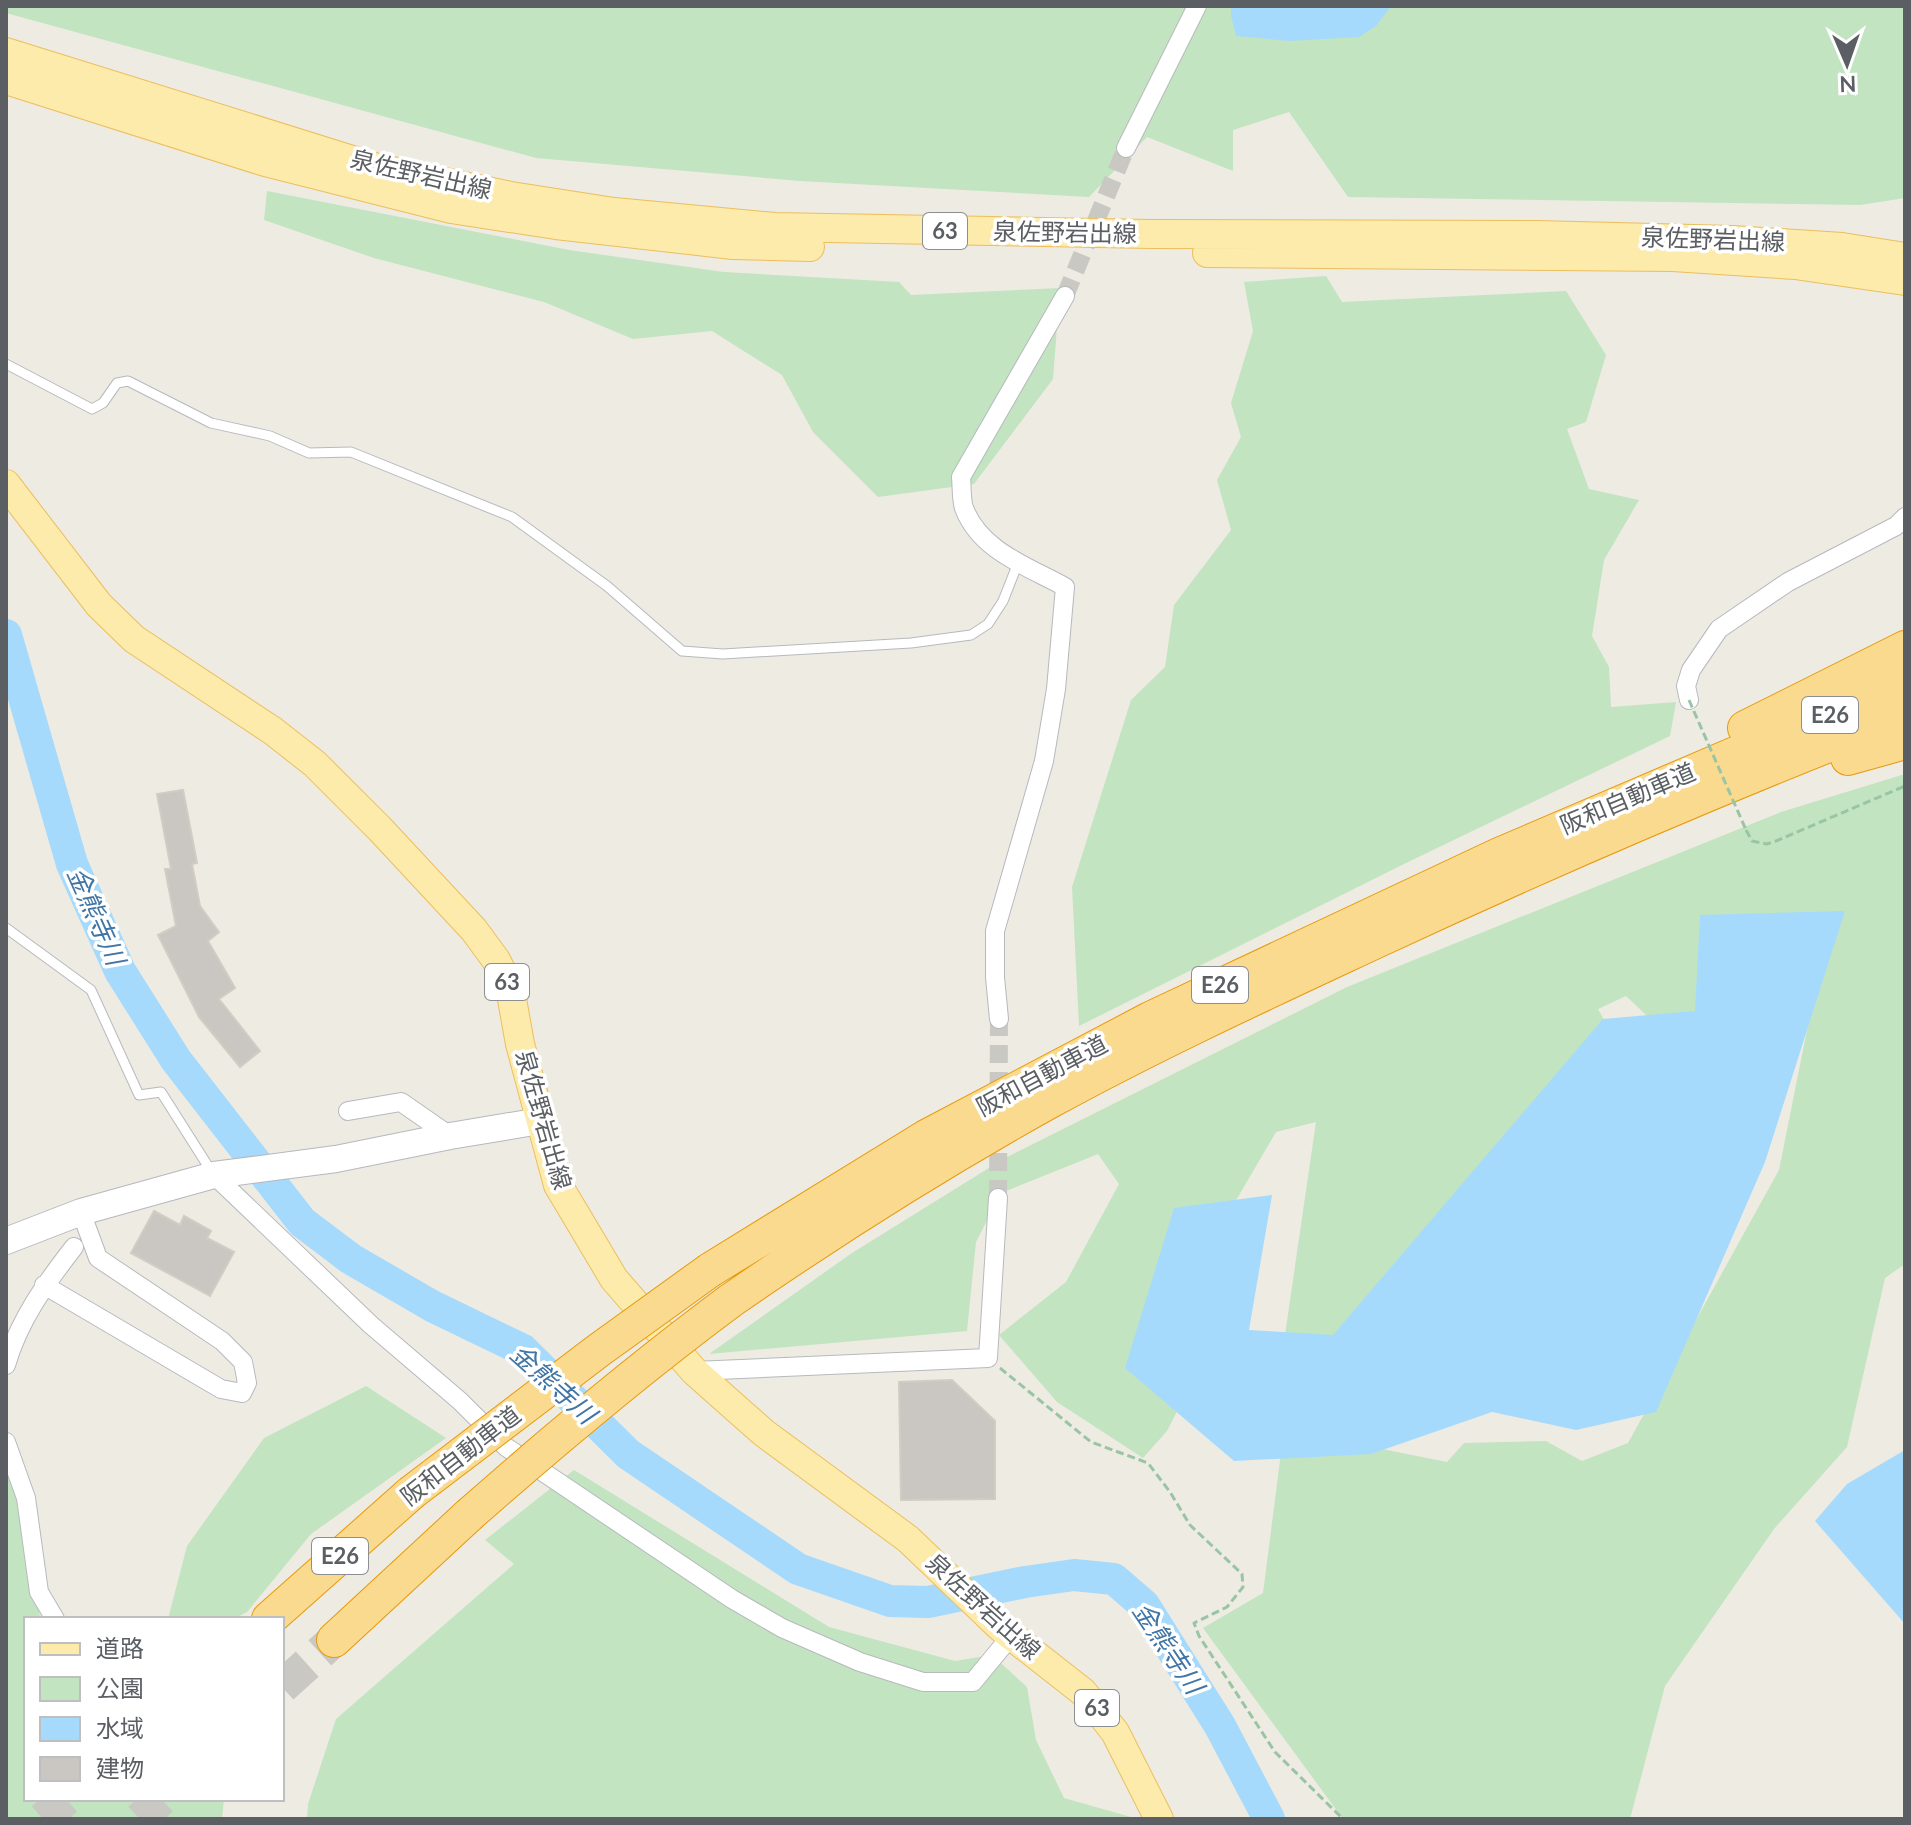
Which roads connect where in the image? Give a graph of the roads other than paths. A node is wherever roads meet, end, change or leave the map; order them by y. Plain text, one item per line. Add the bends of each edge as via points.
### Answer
1 (1197, 6) edge
2 (6, 52) edge
3 (6, 80) edge
4 (1126, 148) tunnel mouth
5 (1905, 257) edge
6 (1905, 281) edge
7 (1065, 296) tunnel mouth
8 (6, 364) edge
9 (6, 484) edge
10 (1905, 517) edge
11 (1018, 563) junction
12 (1905, 648) edge
13 (1905, 685) edge
14 (1689, 700) road end
15 (1905, 715) edge
16 (1905, 742) edge
17 (1499, 855) junction
18 (1419, 921) junction
19 (6, 928) edge
20 (999, 1019) tunnel mouth
21 (348, 1111) dead end
22 (540, 1121) junction
23 (450, 1136) junction
24 (221, 1175) junction
25 (998, 1198) tunnel mouth
26 (81, 1212) junction
27 (6, 1241) edge
28 (74, 1247) dead end
29 (44, 1285) junction
30 (6, 1365) edge
31 (694, 1371) junction
32 (6, 1442) edge
33 (54, 1617) edge
34 (271, 1617) edge
35 (1006, 1631) junction
36 (334, 1640) tunnel mouth
37 (1159, 1819) edge

1 - 4 street
2 - 5 main road, 泉佐野岩出線 / 63 via 378,168 614,212 852,229 1733,240
3 - 6 main road, 泉佐野岩出線 / 63 via 265,162 451,209 733,245 1673,257 1795,265
7 - 11 street via 961,477 964,507 978,531
8 - 11 lane via 92,409 117,383 128,381 211,423 270,436 309,453 351,452 512,517 607,586 682,651 723,654 971,635 988,624
9 - 22 main road, 泉佐野岩出線 / 63 via 116,622 315,764 474,930 510,988
10 - 14 street via 1788,582 1719,629 1691,670
11 - 20 street via 1065,587 1044,761 995,931
12 - 17 highway
13 - 17 highway, 阪和自動車道 / E26
15 - 18 highway, 阪和自動車道 / E26
16 - 18 highway via 1694,812 1468,907
17 - 34 highway, 阪和自動車道 / E26, bridge via 1035,1078 926,1137 710,1270 411,1493
18 - 36 highway, 阪和自動車道 / E26, bridge via 1165,1042 890,1193 730,1301 580,1418
19 - 24 lane via 91,990 139,1095 161,1092
21 - 23 street via 401,1102
22 - 23 street
22 - 31 main road, 泉佐野岩出線 / 63 via 558,1185 614,1279
23 - 24 street
24 - 26 street
24 - 35 street via 371,1325 506,1447 732,1599 860,1662 923,1682 973,1682
25 - 31 street via 988,1358
26 - 27 street
26 - 29 street via 98,1258 222,1341 243,1362 247,1383 242,1393 221,1389
28 - 29 street
29 - 30 street
31 - 35 main road, 泉佐野岩出線 / 63 via 764,1433 908,1539
32 - 33 street via 26,1498 39,1592
35 - 37 main road, 泉佐野岩出線 / 63 via 1083,1692 1103,1715

